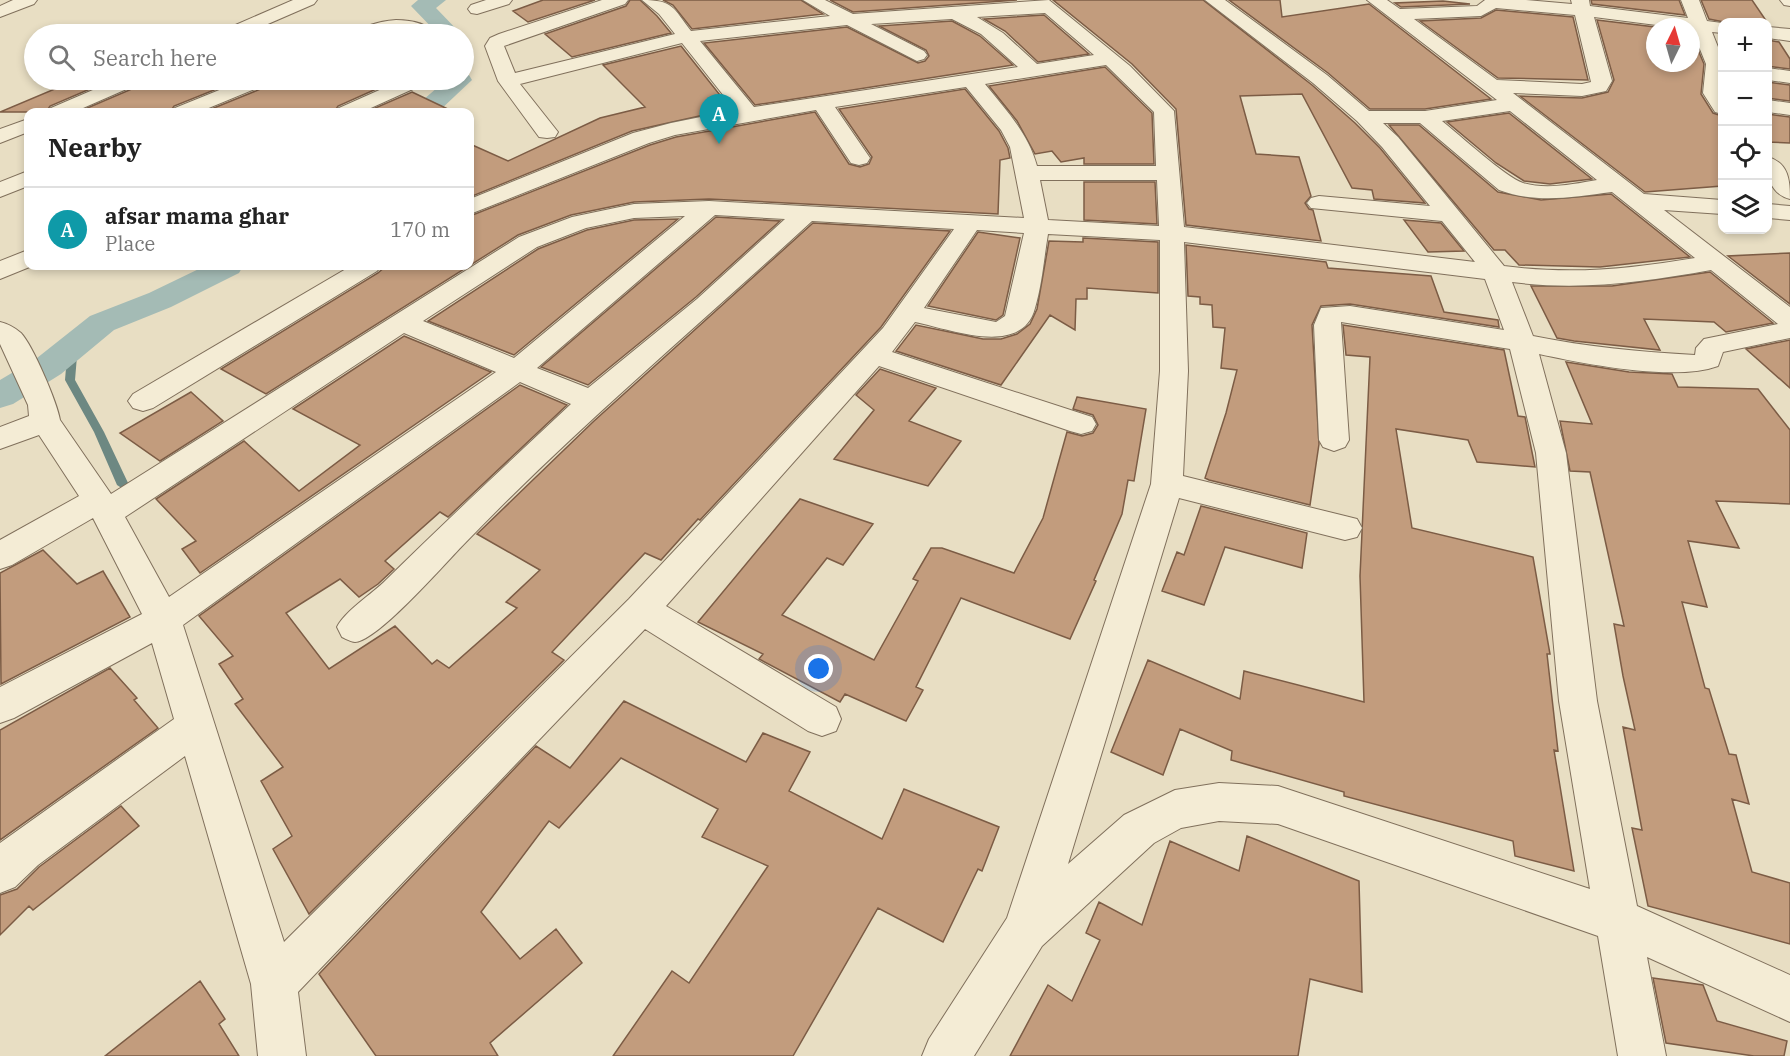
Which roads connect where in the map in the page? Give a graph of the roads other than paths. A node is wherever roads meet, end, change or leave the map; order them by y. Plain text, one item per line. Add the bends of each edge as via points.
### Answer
1 (28, 0) edge
2 (308, 0) edge
3 (502, 0) edge
4 (619, 0) edge
5 (651, 0) edge
6 (812, 0) edge
7 (1214, 0) edge
8 (1376, 0) edge
9 (1690, 0) edge
10 (1042, 4) edge
11 (1581, 5) edge
12 (953, 6) edge
13 (477, 9) dead end
14 (0, 12) edge
15 (1396, 15) junction
16 (846, 20) junction
17 (254, 24) edge
18 (1701, 26) junction
19 (1718, 28) edge
20 (1772, 33) edge
21 (1790, 35) edge
22 (685, 37) junction
23 (917, 56) dead end
24 (1108, 59) junction
25 (1718, 64) edge
26 (1033, 71) junction
27 (1718, 75) edge
28 (1772, 75) edge
29 (1790, 77) edge
30 (971, 80) junction
31 (508, 81) junction
32 (1492, 86) junction
33 (108, 90) edge
34 (236, 90) edge
35 (395, 90) edge
36 (1718, 99) edge
37 (822, 103) junction
38 (1515, 104) junction
39 (1772, 107) edge
40 (67, 108) edge
41 (192, 108) edge
42 (355, 108) edge
43 (1790, 109) edge
44 (749, 114) junction
45 (1364, 117) junction
46 (1425, 117) junction
47 (24, 127) edge
48 (547, 132) dead end
49 (0, 137) edge
50 (859, 158) dead end
51 (1772, 170) edge
52 (1027, 173) junction
53 (1168, 173) junction
54 (24, 180) edge
55 (1617, 184) junction
56 (0, 190) edge
57 (1790, 192) edge
58 (1638, 201) junction
59 (1318, 203) dead end
60 (474, 205) edge
61 (1718, 207) edge
62 (709, 208) junction
63 (1772, 211) edge
64 (1790, 213) edge
65 (804, 215) junction
66 (1449, 215) junction
67 (969, 223) junction
68 (1037, 226) junction
69 (1172, 234) junction
70 (24, 260) edge
71 (1716, 262) junction
72 (361, 270) edge
73 (0, 271) edge
74 (1495, 271) junction
75 (1784, 310) edge
76 (908, 313) junction
77 (401, 322) junction
78 (1790, 330) edge
79 (6, 335) edge
80 (1522, 342) junction
81 (874, 355) junction
82 (516, 371) junction
83 (143, 401) dead end
84 (592, 401) junction
85 (44, 413) junction
86 (1081, 424) dead end
87 (0, 438) edge
88 (1334, 440) dead end
89 (1167, 484) junction
90 (103, 507) junction
91 (1345, 528) dead end
92 (0, 556) edge
93 (642, 609) junction
94 (163, 620) junction
95 (355, 627) dead end
96 (0, 706) edge
97 (822, 719) dead end
98 (195, 726) junction
99 (0, 872) edge
100 (1617, 920) junction
101 (1026, 930) junction
102 (274, 984) junction
103 (1790, 999) edge
104 (282, 1056) edge
105 (946, 1056) edge
106 (1642, 1056) edge

1 - 14 street
2 - 17 street
3 - 13 street
4 - 31 street via 497,42 494,50
5 - 22 street via 665,10
6 - 16 street
7 - 45 street
8 - 15 street
9 - 18 street
10 - 12 street via 976,11
10 - 24 street
11 - 15 street via 1492,3 1481,11
11 - 18 street
11 - 32 street via 1602,81 1599,87 1582,90
12 - 16 street
12 - 26 street via 1006,43
15 - 32 street
16 - 22 street
16 - 23 street
18 - 19 street
18 - 25 street
20 - 21 street
22 - 31 street
22 - 44 street
24 - 26 street
24 - 53 street via 1164,111
26 - 30 street
27 - 36 street via 1713,93
28 - 29 street
30 - 37 street
30 - 52 street via 1010,128 1021,147
31 - 48 street
32 - 38 street
33 - 40 street
34 - 41 street
35 - 42 street
37 - 44 street
37 - 50 street
38 - 46 street
38 - 55 street
39 - 43 street
44 - 60 street via 641,138
45 - 46 street
45 - 66 street via 1390,142
46 - 55 street via 1516,190 1542,193
47 - 49 street
51 - 57 street
52 - 53 street
52 - 68 street
53 - 69 street
54 - 56 street
55 - 58 street
58 - 61 street
58 - 71 street
59 - 66 street
62 - 65 street
62 - 77 street via 634,211 554,231 528,242
62 - 82 street
63 - 64 street
65 - 67 street
65 - 84 street via 706,305
66 - 74 street
67 - 68 street
67 - 76 street
68 - 69 street
68 - 76 street via 1022,309 1009,328 996,330
69 - 74 street
69 - 89 street via 1174,371
70 - 73 street
71 - 74 street via 1615,279 1546,279
71 - 75 street
72 - 83 street
74 - 80 street
76 - 81 street
77 - 82 street
77 - 90 street
78 - 80 street via 1714,345 1708,360 1697,364 1625,360
79 - 85 street
80 - 88 street via 1350,314 1330,315 1326,325
80 - 100 street via 1551,453 1578,701
81 - 86 street
81 - 93 street
82 - 84 street
82 - 94 street
84 - 95 street via 379,609
85 - 87 street
85 - 90 street
89 - 91 street
89 - 101 street
90 - 92 street
90 - 94 street
93 - 97 street
93 - 102 street
94 - 96 street
94 - 98 street
98 - 99 street via 23,850
98 - 102 street
100 - 101 street via 1278,805 1219,802 1175,810 1139,829
100 - 103 street
100 - 106 street
101 - 105 street
102 - 104 street

